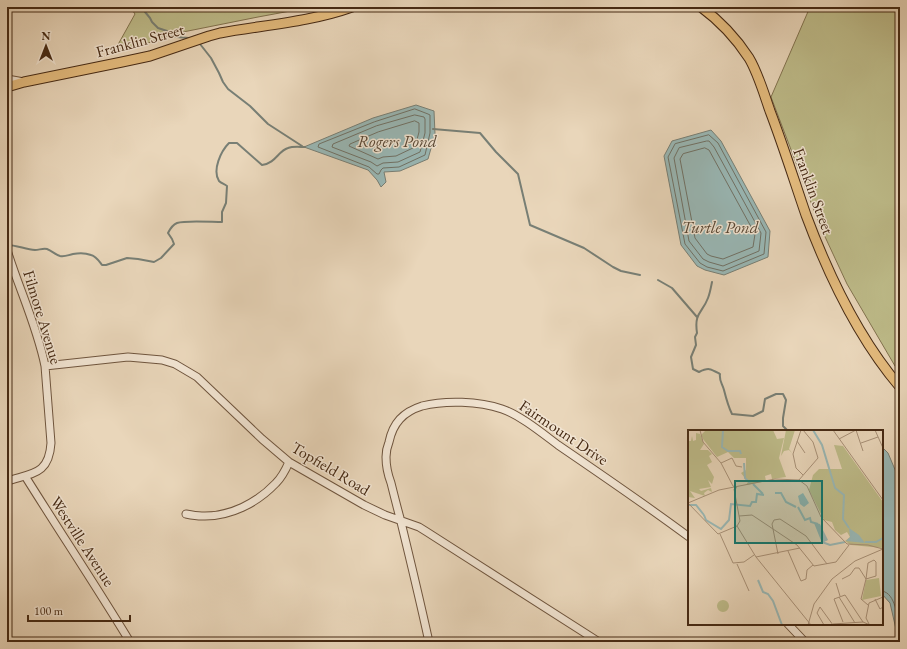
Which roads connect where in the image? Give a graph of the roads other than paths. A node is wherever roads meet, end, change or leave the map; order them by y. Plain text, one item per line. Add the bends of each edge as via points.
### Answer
1 (352, 7) edge
2 (701, 7) edge
3 (7, 79) edge
4 (24, 82) junction
5 (7, 87) edge
6 (7, 250) edge
7 (45, 366) junction
8 (900, 387) edge
9 (289, 462) junction
10 (25, 476) junction
11 (7, 481) edge
12 (186, 514) dead end
13 (400, 520) junction
14 (688, 536) edge
15 (789, 625) edge
16 (130, 642) edge
17 (429, 642) edge
18 (599, 642) edge
19 (805, 642) edge

1 - 4 main road, Franklin Street via 312,18 220,33 143,58
2 - 8 main road, Franklin Street via 734,37 749,59 767,101 806,215 831,274 860,332
3 - 4 street
4 - 5 main road, Franklin Street
6 - 7 street, Filmore Avenue via 38,337
7 - 9 street, Topfield Road via 128,357 162,360 175,364 197,377
7 - 10 street, Filmore Avenue via 51,452 49,459 40,469
9 - 12 street via 277,482 250,504 221,514
9 - 13 street, Topfield Road via 364,505
10 - 11 street, Filmore Avenue
10 - 16 street, Westville Avenue
13 - 14 street, Fairmount Drive via 386,456 394,426 409,411 417,408 444,402 471,402 493,406 517,416
13 - 17 street, Fairmount Drive
13 - 18 street, Topfield Road via 419,527
15 - 19 street

